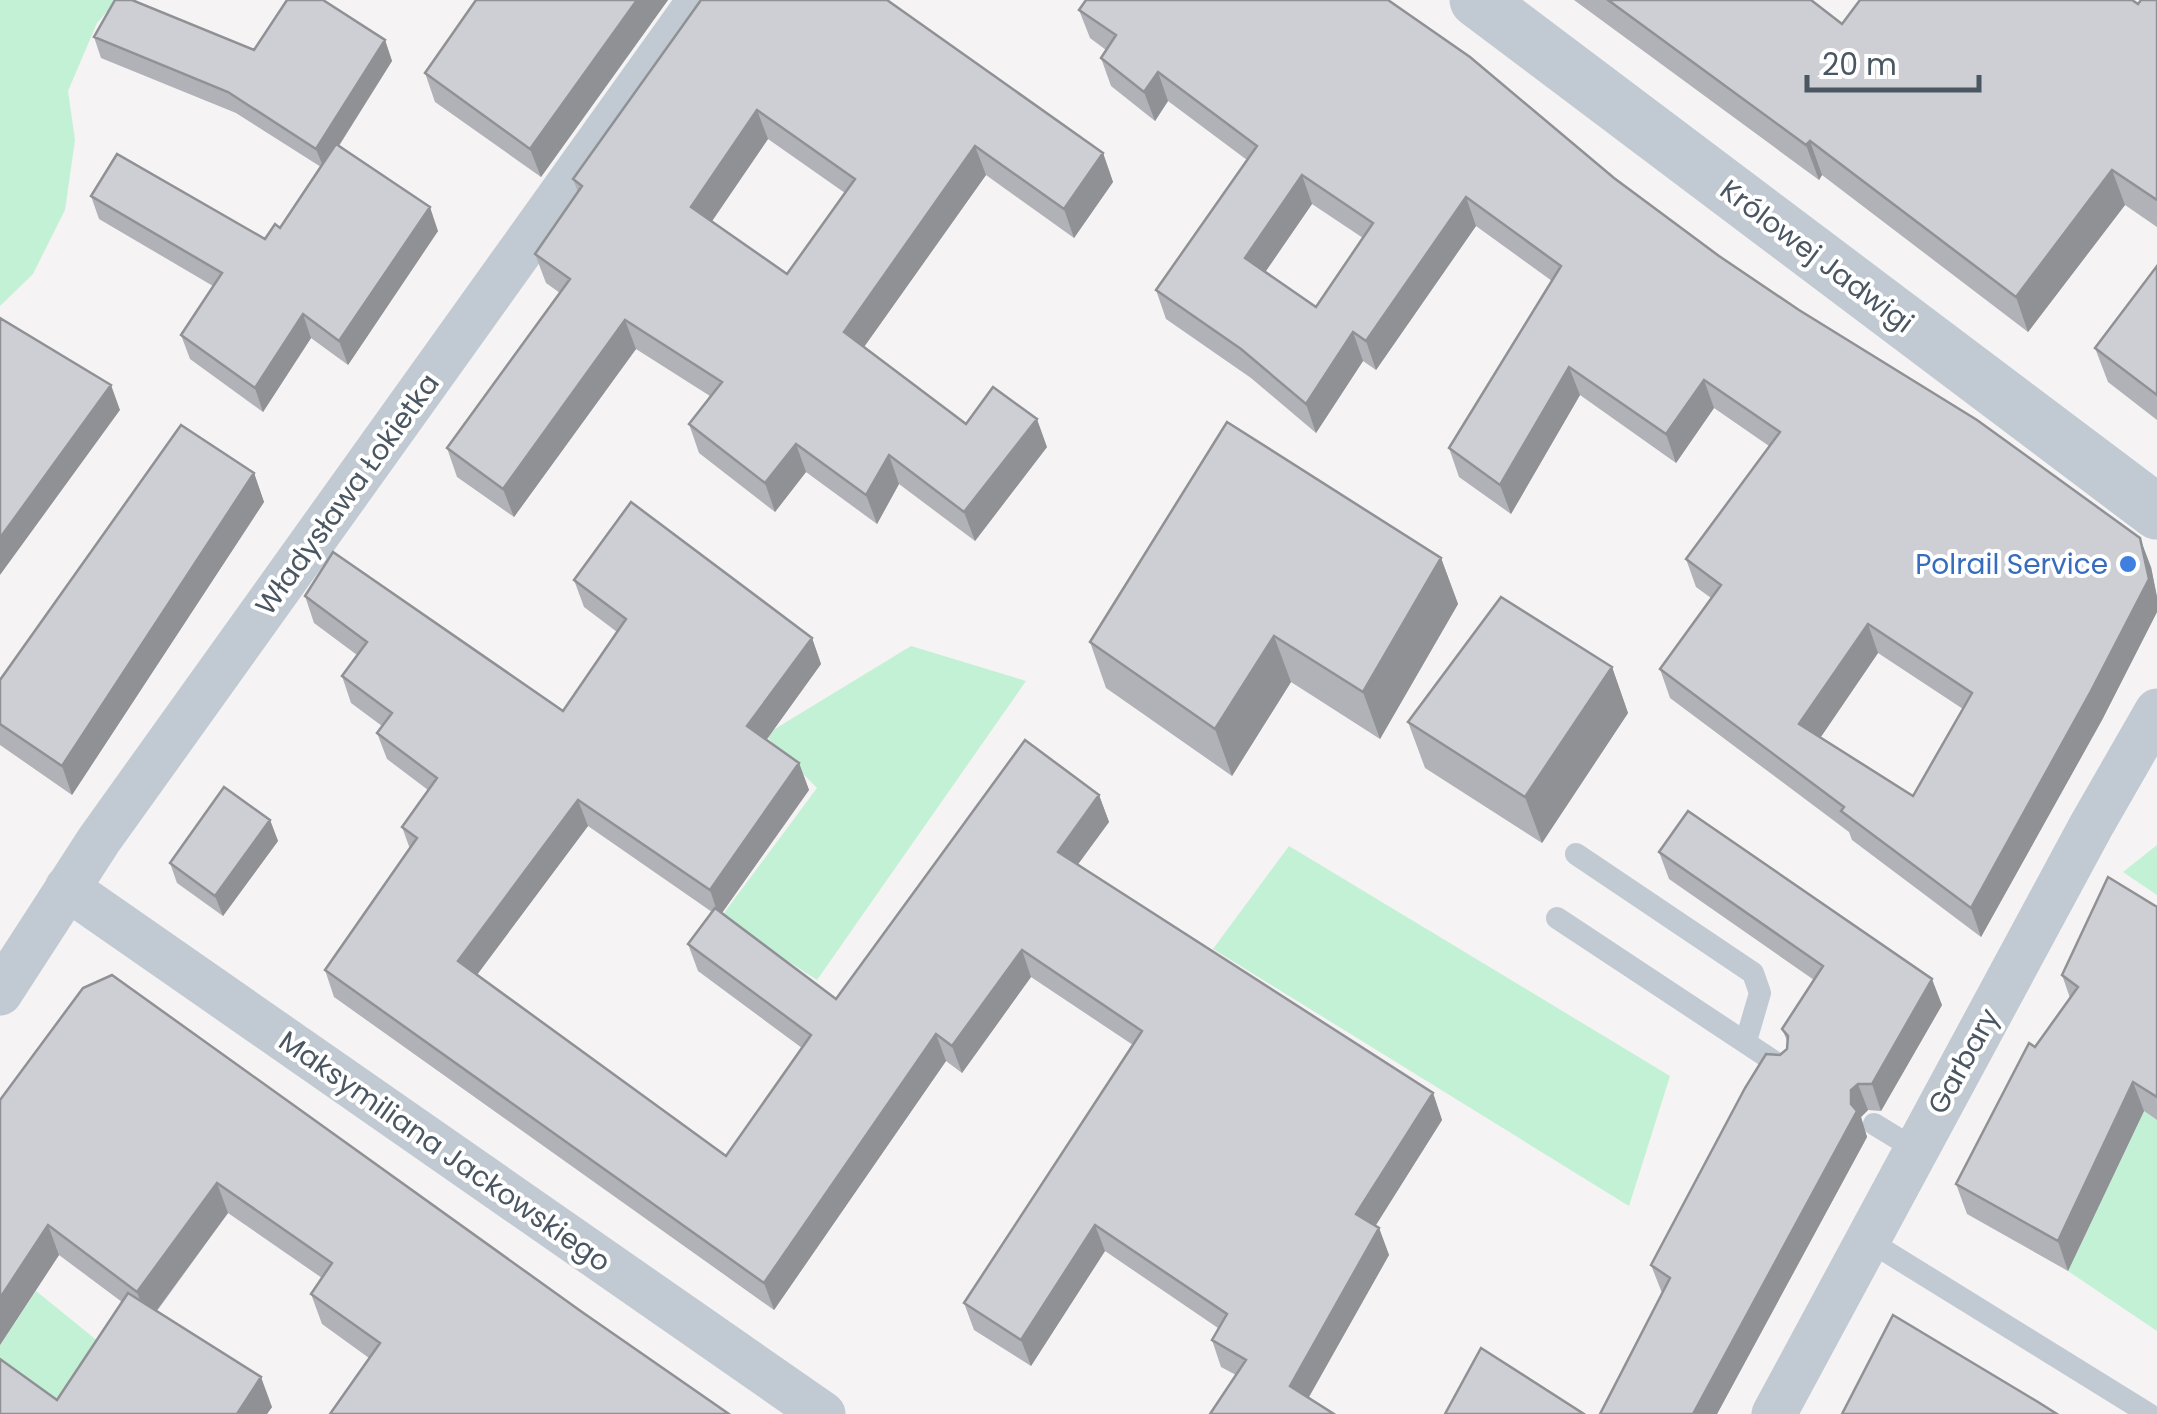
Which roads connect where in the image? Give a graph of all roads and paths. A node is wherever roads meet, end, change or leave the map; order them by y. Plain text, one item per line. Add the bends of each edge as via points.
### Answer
1 (700, 0) edge
2 (1477, 0) edge
3 (2157, 512) edge
4 (2157, 712) edge
5 (1576, 854) dead end
6 (68, 888) junction
7 (1556, 918) dead end
8 (0, 992) edge
9 (1746, 1041) junction
10 (1784, 1068) edge
11 (1874, 1124) dead end
12 (1915, 1149) junction
13 (1866, 1239) junction
14 (823, 1414) edge
15 (1774, 1414) edge
16 (2149, 1414) edge

1 - 6 street, Władysława Łokietka
2 - 3 street, Królowej Jadwigi
4 - 12 street, Garbary
5 - 9 lane via 1753,973 1760,994
6 - 8 street, Władysława Łokietka
6 - 14 street, Maksymiliana Jackowskiego
7 - 9 lane
9 - 10 lane
11 - 12 lane
12 - 13 street, Garbary
13 - 15 street, Garbary
13 - 16 lane

